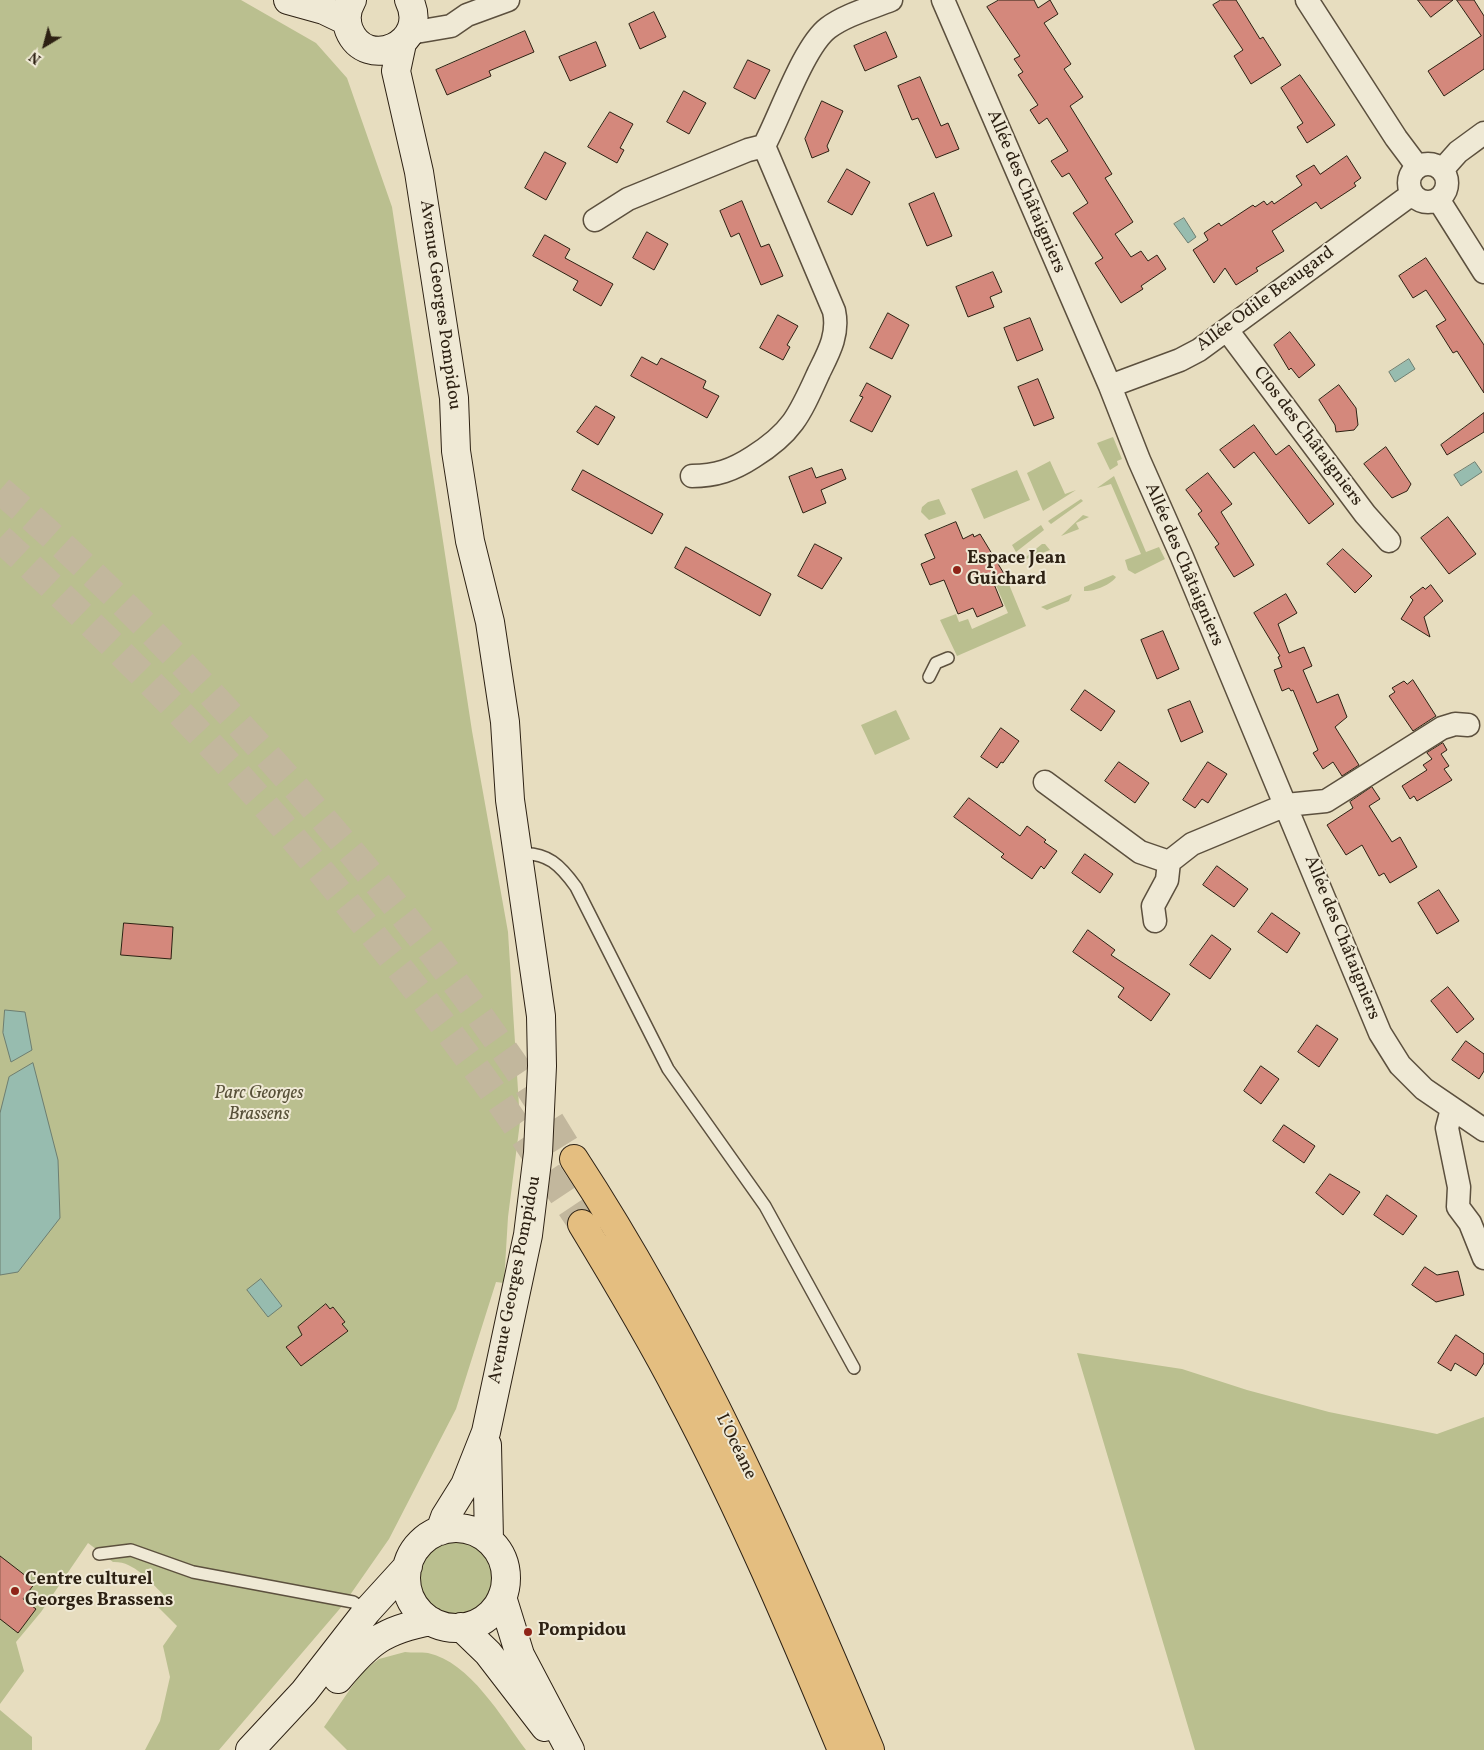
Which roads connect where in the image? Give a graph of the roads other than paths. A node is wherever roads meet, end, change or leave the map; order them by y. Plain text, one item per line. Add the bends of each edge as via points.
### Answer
1 (288, 0) edge
2 (508, 0) edge
3 (891, 0) edge
4 (943, 0) edge
5 (1307, 0) edge
6 (410, 3) edge
7 (343, 8) edge
8 (467, 15) junction
9 (406, 38) junction
10 (375, 50) junction
11 (396, 71) junction
12 (1484, 133) edge
13 (764, 146) junction
14 (1417, 166) junction
15 (1442, 170) junction
16 (1412, 194) junction
17 (1438, 199) junction
18 (595, 220) dead end
19 (1484, 272) edge
20 (1227, 330) junction
21 (1110, 386) junction
22 (692, 476) dead end
23 (1389, 541) dead end
24 (948, 658) dead end
25 (930, 677) dead end
26 (1468, 725) dead end
27 (1045, 782) dead end
28 (1286, 805) junction
29 (519, 854) junction
30 (1169, 862) junction
31 (1155, 921) dead end
32 (1452, 1109) junction
33 (1484, 1130) edge
34 (574, 1159) tunnel mouth
35 (582, 1224) tunnel mouth
36 (1484, 1258) edge
37 (854, 1368) dead end
38 (486, 1432) junction
39 (440, 1530) junction
40 (489, 1540) junction
41 (99, 1554) dead end
42 (408, 1566) junction
43 (502, 1597) junction
44 (367, 1611) junction
45 (431, 1620) junction
46 (461, 1627) junction
47 (250, 1750) edge
48 (273, 1750) edge
49 (562, 1750) edge
50 (570, 1750) edge
51 (842, 1750) edge
52 (870, 1750) edge

1 - 7 street
2 - 8 street
3 - 13 street via 839,22 821,34 810,50
4 - 21 street, Allée des Châtaigniers
5 - 14 street
6 - 8 street via 433,13
6 - 9 street, Avenue Georges Pompidou via 414,21
7 - 10 street via 356,41
8 - 9 street via 451,26
9 - 10 street via 387,50
9 - 11 street, Avenue Georges Pompidou
10 - 11 street
11 - 29 street, Avenue Georges Pompidou via 419,172 454,398 456,451 470,541 473,623 488,723 510,800
12 - 15 street via 1458,152
13 - 18 street via 628,199
13 - 22 street via 834,311 835,336 801,412 782,436 736,468
14 - 15 street via 1433,164
14 - 16 street via 1408,182
15 - 17 street via 1447,182 1443,195
16 - 17 street via 1427,202
16 - 20 street, Allée Odile Beaugard
17 - 19 street
20 - 21 street, Allée Odile Beaugard via 1188,356
20 - 23 street, Clos des Châtaigniers via 1365,514
21 - 28 street, Allée des Châtaigniers
24 - 25 lane via 936,663
26 - 28 street via 1454,724 1442,728 1326,801
27 - 30 street via 1140,852
28 - 30 street via 1192,844
28 - 32 street, Allée des Châtaigniers via 1380,1033 1400,1065
29 - 37 lane via 543,855 552,860 564,869 576,887 668,1069 765,1206
29 - 38 street, Avenue Georges Pompidou via 541,1016 538,1153 528,1235
30 - 31 street via 1167,880 1153,906
32 - 33 street, Allée des Châtaigniers
32 - 36 street via 1447,1128 1458,1187 1458,1207 1470,1223
34 - 52 highway, L’Océane via 631,1249 702,1380 780,1540
35 - 51 highway, L’Océane via 645,1330 727,1488
38 - 39 street, Avenue Georges Pompidou via 465,1485
38 - 40 street, Avenue Georges Pompidou
39 - 40 street via 466,1529
39 - 42 street via 420,1544
40 - 43 street via 504,1563 506,1580
41 - 44 lane via 131,1550 193,1572 353,1602
42 - 44 street
42 - 45 street via 410,1595 418,1610
43 - 46 street via 486,1618
43 - 50 street via 520,1655
44 - 47 street via 304,1692
45 - 46 street
45 - 48 street via 388,1632 362,1650
46 - 49 street via 488,1653

